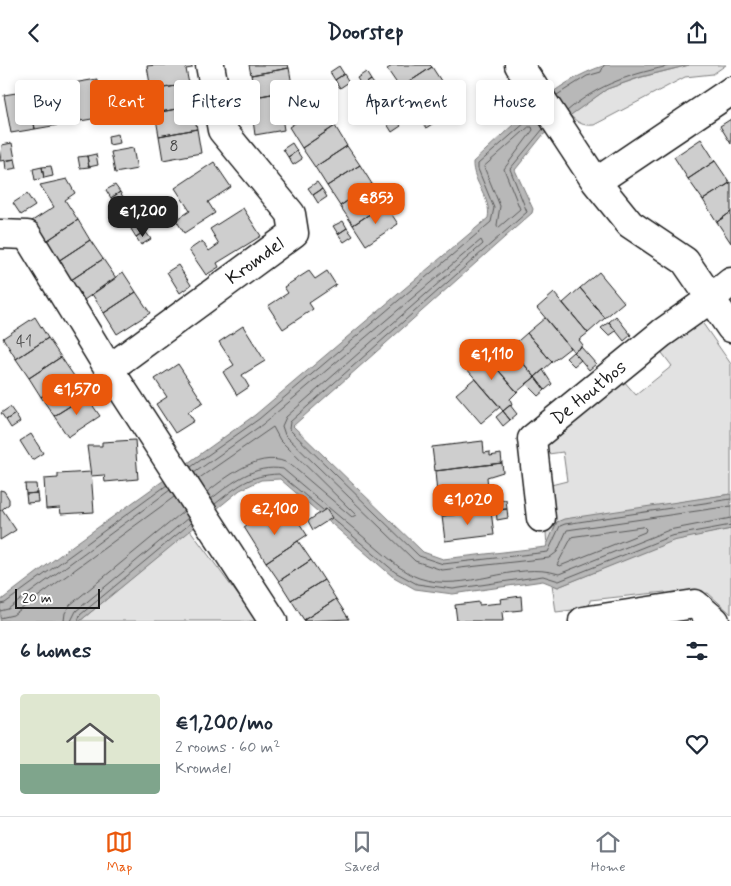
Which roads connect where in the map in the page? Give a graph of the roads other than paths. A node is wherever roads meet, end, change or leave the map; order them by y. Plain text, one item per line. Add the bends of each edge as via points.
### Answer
1 (210, 65) edge
2 (526, 76) edge
3 (731, 91) edge
4 (596, 182) junction
5 (0, 234) edge
6 (731, 282) edge
7 (710, 299) junction
8 (731, 328) edge
9 (109, 369) junction
10 (541, 518) dead end
11 (273, 621) edge
12 (583, 621) edge
13 (715, 621) edge

1 - 9 street, Kromdel via 222,130 292,213 294,233
2 - 4 street
3 - 4 street
4 - 7 street via 630,224 685,261
5 - 9 street via 27,235
6 - 7 street
7 - 8 street
7 - 10 street, De Houtbos via 662,333 532,439
9 - 11 street
12 - 13 street via 695,604

